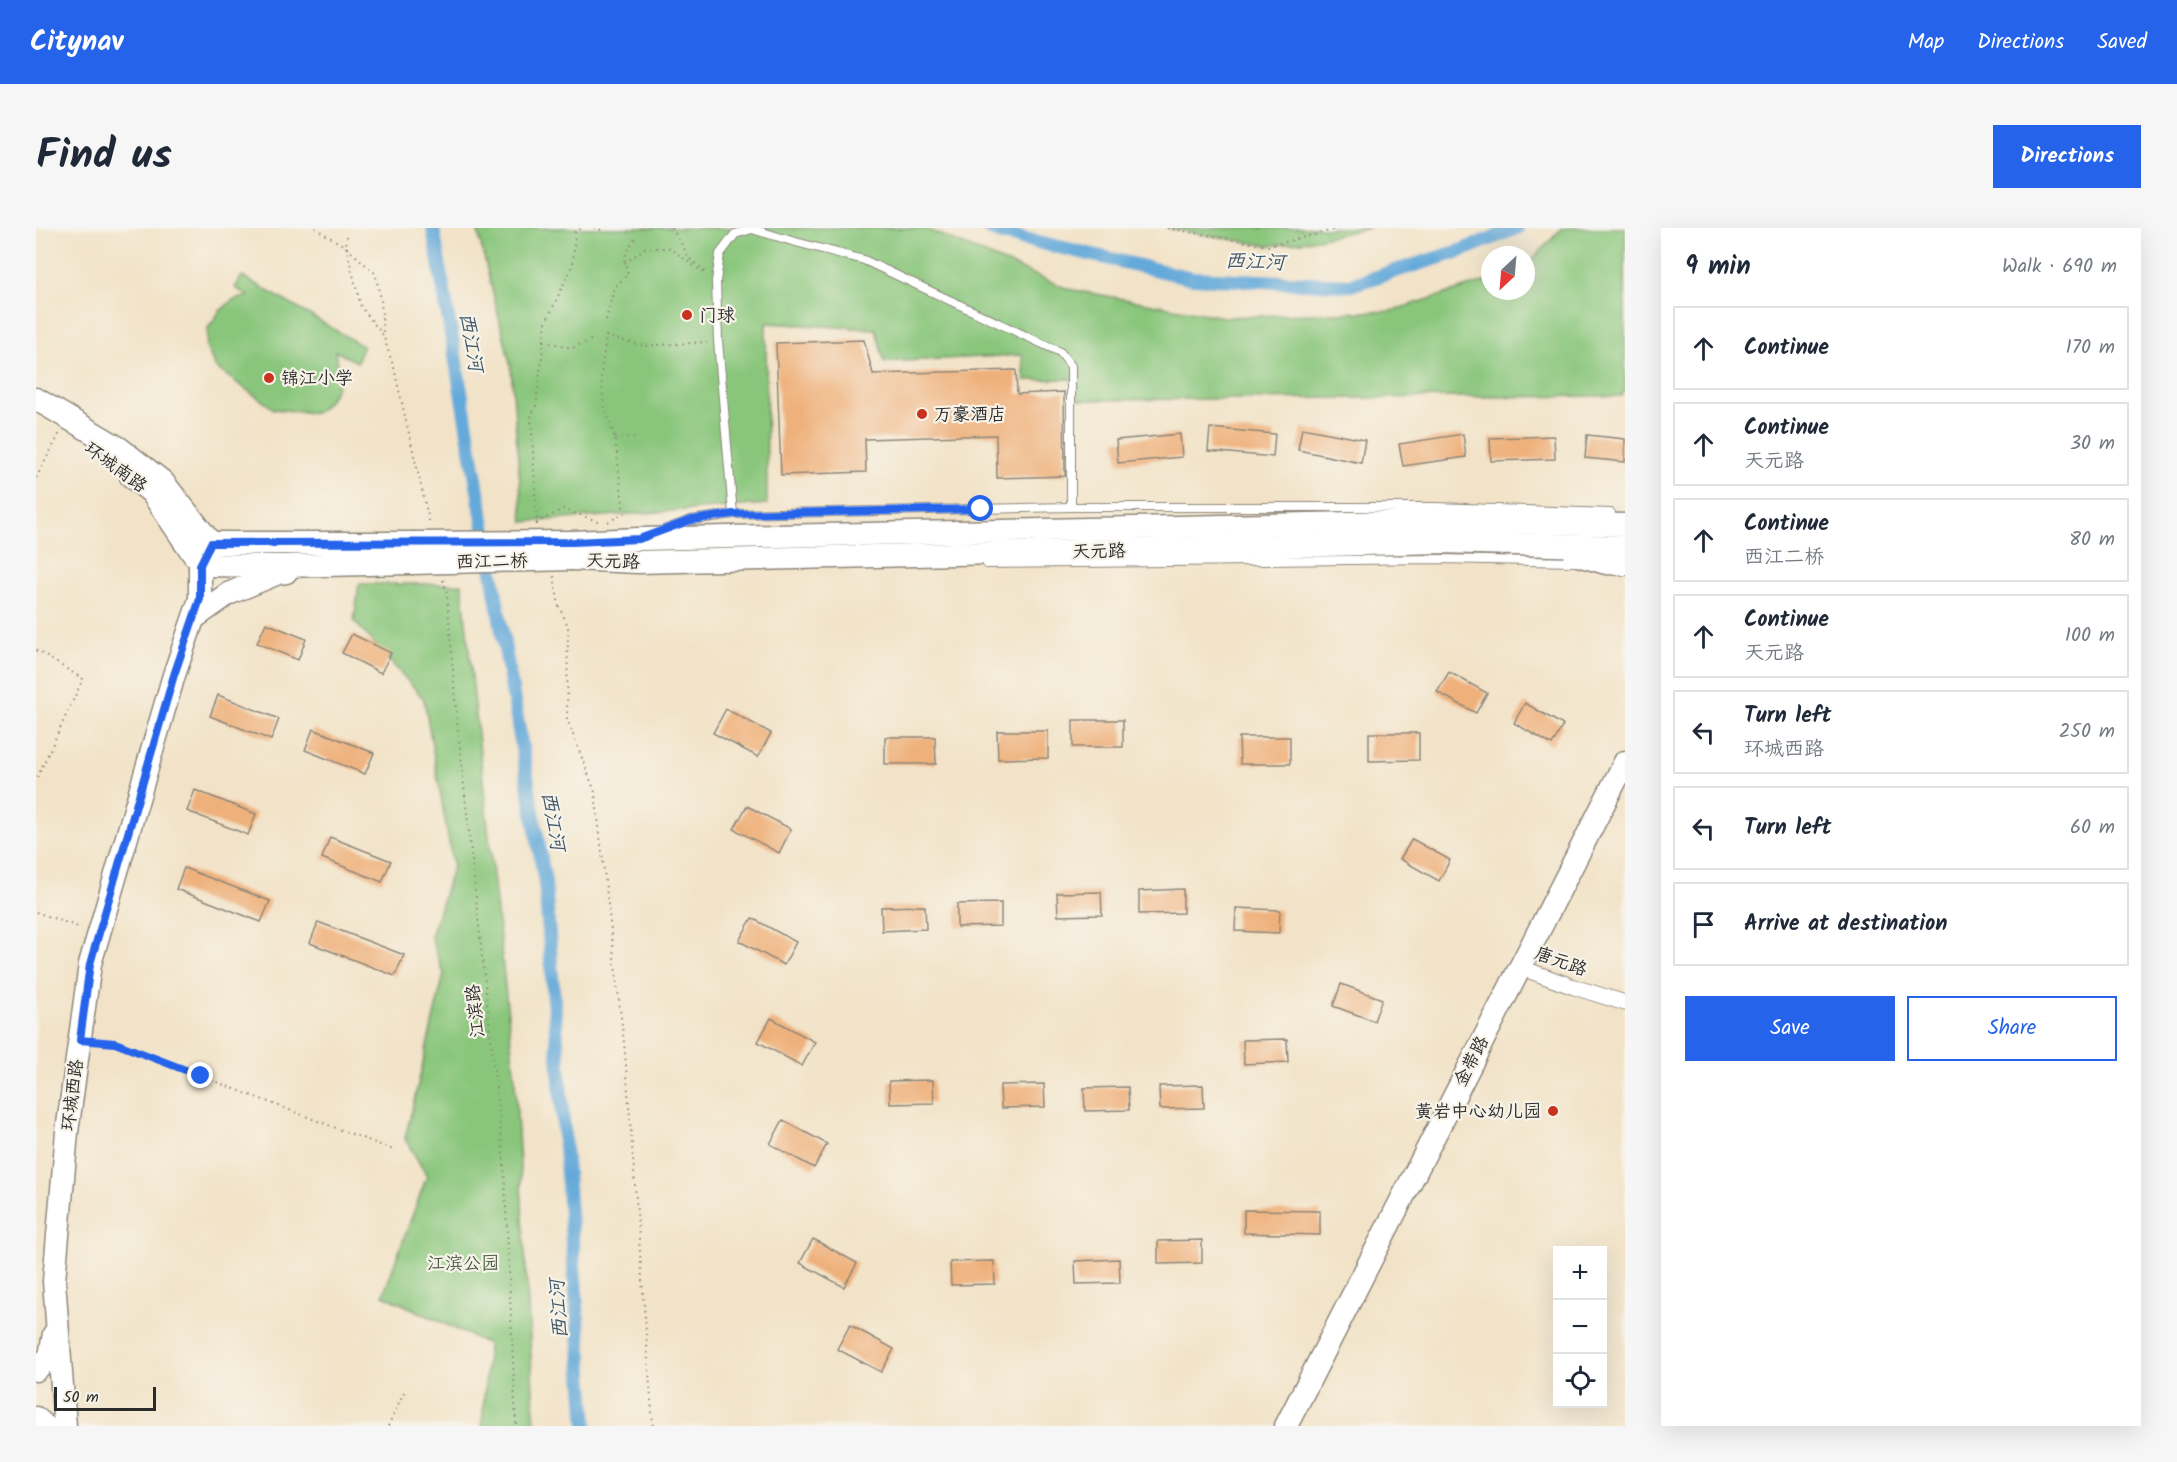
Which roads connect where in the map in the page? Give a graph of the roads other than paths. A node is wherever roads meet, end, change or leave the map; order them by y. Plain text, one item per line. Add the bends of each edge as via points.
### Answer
1 (36, 399) edge
2 (36, 416) edge
3 (1071, 507) junction
4 (733, 514) junction
5 (1620, 517) edge
6 (639, 539) junction
7 (186, 543) junction
8 (211, 543) junction
9 (1544, 545) junction
10 (1625, 547) edge
11 (572, 550) junction
12 (412, 553) junction
13 (638, 562) junction
14 (1615, 563) edge
15 (336, 564) junction
16 (981, 564) dead end
17 (200, 565) junction
18 (804, 567) dead end
19 (194, 618) junction
20 (1625, 762) edge
21 (1519, 967) junction
22 (1625, 1003) edge
23 (57, 1321) junction
24 (36, 1370) edge
25 (36, 1418) edge
26 (45, 1426) edge
27 (65, 1426) edge
28 (1286, 1426) edge

1 - 8 main road via 119,448 163,482
2 - 7 main road, 环城南路 via 113,461 152,493
3 - 4 lane
3 - 4 lane via 1071,366 1060,352 864,260 752,229 735,234 720,254 716,281
3 - 5 lane via 1435,507
4 - 6 lane via 691,520
5 - 6 main road, 天元路 via 1585,524 1445,521
6 - 11 main road, 天元路
7 - 8 main road
7 - 17 main road, 环城南路
8 - 12 main road
8 - 17 main road
9 - 10 main road, 天元路
9 - 13 main road, 天元路 via 1441,542
9 - 14 main road
11 - 12 main road, 西江二桥, bridge
11 - 13 main road, 天元路
12 - 15 main road
13 - 18 lane via 691,569
14 - 16 lane via 1440,559
15 - 17 main road
15 - 19 main road via 278,573 228,594
17 - 19 main road, 环城西路 via 200,599
19 - 23 main road, 环城西路 via 90,964 67,1132 54,1281
20 - 21 main road, 金带路
21 - 22 street, 唐元路
21 - 28 main road, 金带路
23 - 24 main road via 50,1356
23 - 27 main road, 环城西路
25 - 26 main road

